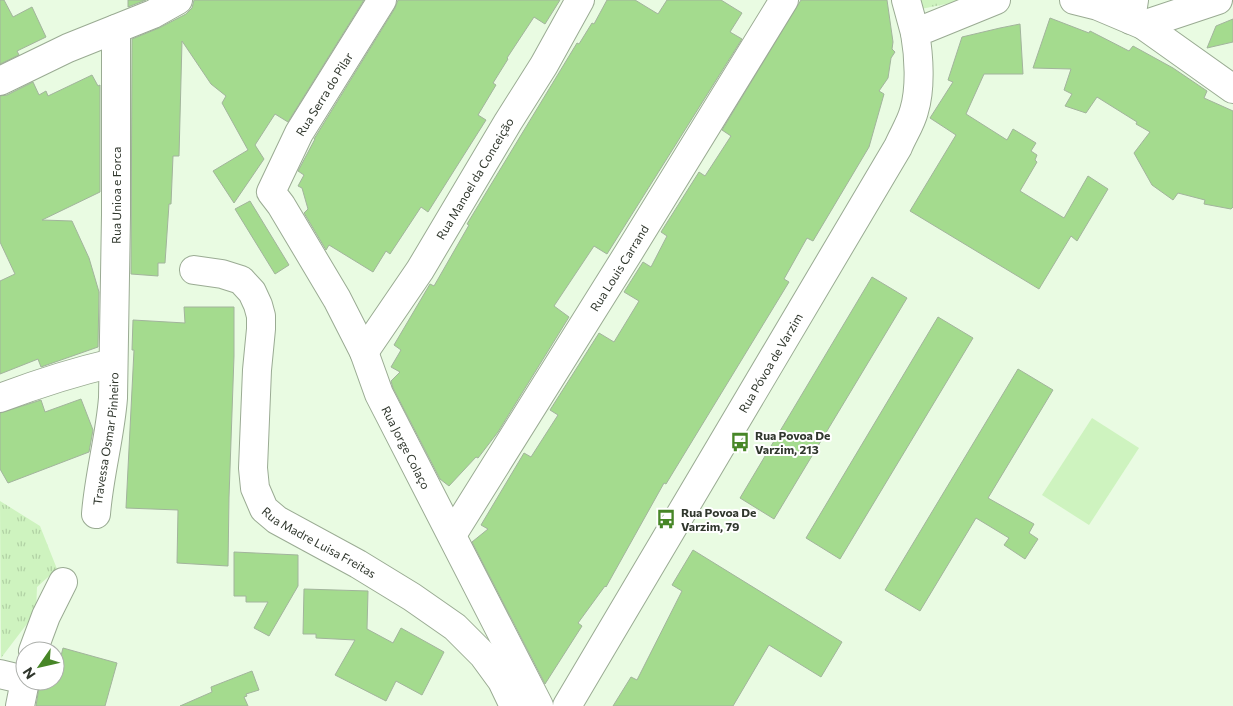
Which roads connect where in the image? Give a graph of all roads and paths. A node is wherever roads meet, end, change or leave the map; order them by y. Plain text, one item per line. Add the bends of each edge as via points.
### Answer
1 (382, 0) edge
2 (580, 0) edge
3 (784, 0) edge
4 (906, 0) edge
5 (994, 0) edge
6 (1074, 0) edge
7 (1218, 0) edge
8 (173, 4) edge
9 (1136, 15) edge
10 (116, 29) junction
11 (915, 33) junction
12 (0, 81) edge
13 (1233, 89) edge
14 (271, 192) joint
15 (194, 270) dead end
16 (364, 352) junction
17 (113, 363) junction
18 (0, 398) edge
19 (96, 514) dead end
20 (452, 535) junction
21 (63, 582) dead end
22 (37, 641) edge
23 (0, 674) edge
24 (15, 678) edge
25 (23, 691) edge
26 (20, 706) edge
27 (514, 706) edge
28 (539, 706) edge
29 (567, 706) edge

1 - 14 street, Rua Serra do Pilar via 299,133
2 - 16 street, Rua Manoel da Conceição via 544,66 424,263
3 - 20 street, Rua Louis Carrand
4 - 11 street, Rua Póvoa de Varzim
5 - 11 street
6 - 9 street
7 - 9 street
8 - 10 street
9 - 13 street
10 - 12 street
10 - 17 street, Rua Unioa e Forca
11 - 29 street, Rua Póvoa de Varzim via 919,52 914,110 898,147
14 - 16 street, Rua Jorge Colaço via 337,299
15 - 27 street, Rua Madre Luisa Freitas via 241,280 252,292 261,316 253,468 255,488 264,509 277,520 358,564 455,627 502,680
16 - 20 street, Rua Jorge Colaço via 379,394
17 - 18 street via 27,387
17 - 19 street, Travessa Osmar Pinheiro via 111,422 98,484
20 - 28 street, Rua Jorge Colaço
21 - 22 street
23 - 24 street
25 - 26 street

